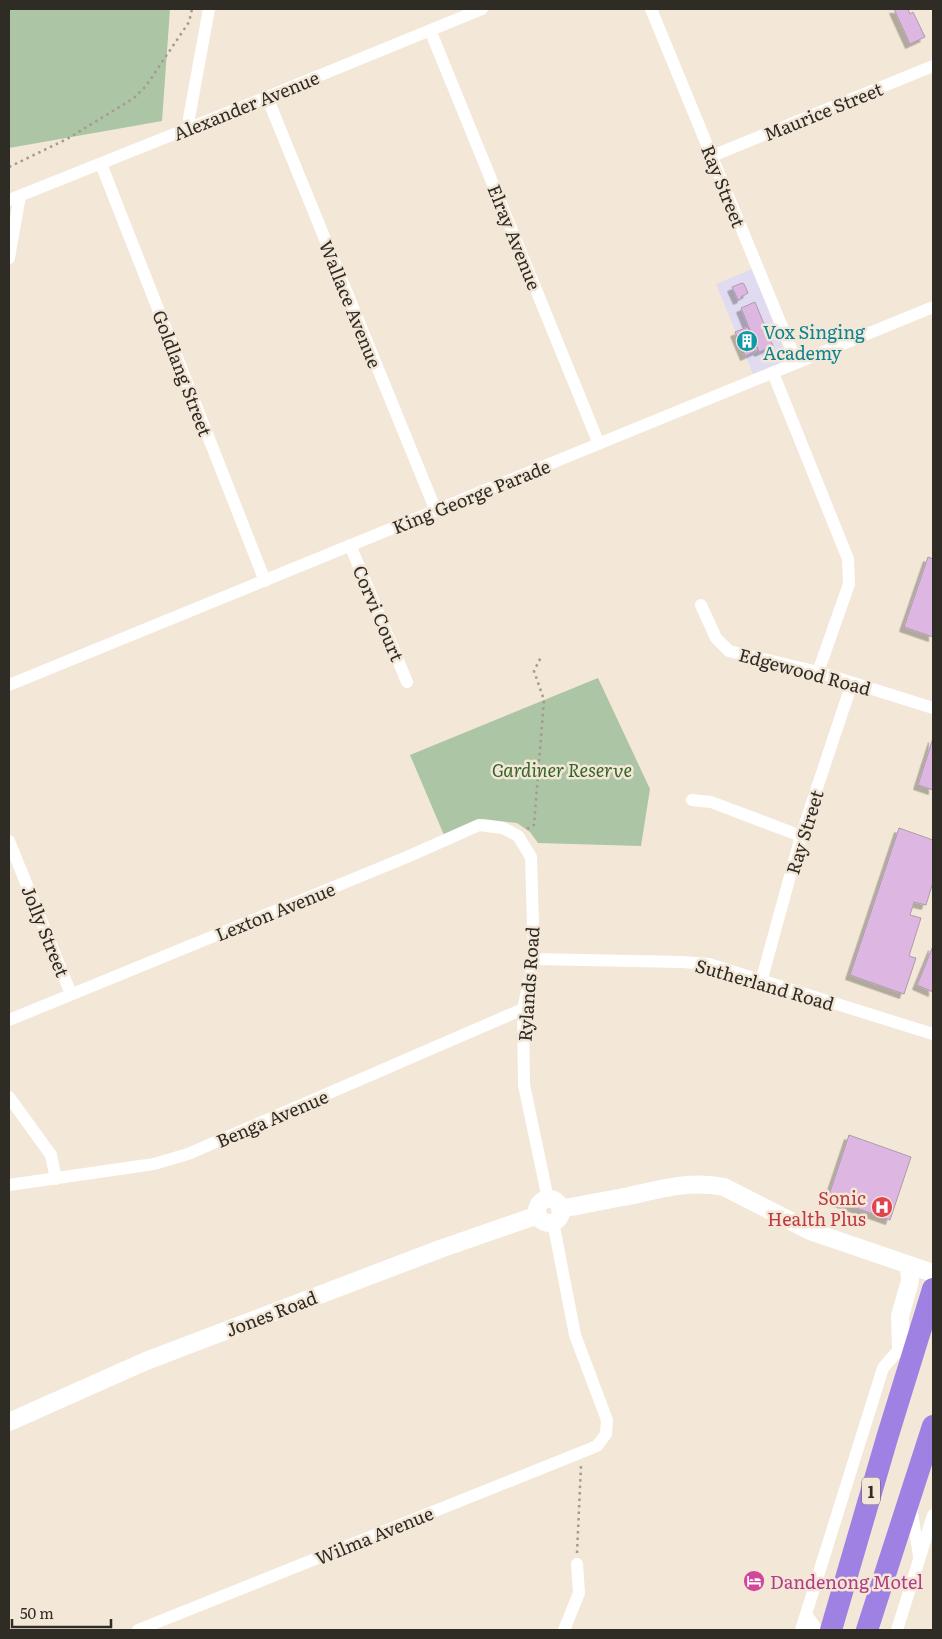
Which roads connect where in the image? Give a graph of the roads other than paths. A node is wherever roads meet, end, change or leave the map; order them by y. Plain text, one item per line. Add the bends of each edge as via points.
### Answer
1 (209, 9) edge
2 (482, 9) edge
3 (651, 9) edge
4 (430, 30) junction
5 (933, 66) edge
6 (267, 97) junction
7 (191, 127) junction
8 (712, 156) junction
9 (101, 164) junction
10 (14, 198) edge
11 (9, 258) edge
12 (933, 307) edge
13 (797, 363) junction
14 (773, 373) junction
15 (599, 444) junction
16 (436, 511) junction
17 (350, 545) junction
18 (265, 581) junction
19 (701, 605) dead end
20 (818, 672) junction
21 (407, 682) dead end
22 (852, 683) junction
23 (9, 686) edge
24 (933, 708) edge
25 (692, 800) dead end
26 (801, 836) junction
27 (9, 841) edge
28 (531, 857) joint
29 (534, 959) junction
30 (761, 982) junction
31 (71, 994) junction
32 (524, 1009) junction
33 (9, 1020) edge
34 (933, 1034) edge
35 (9, 1097) edge
36 (56, 1179) junction
37 (9, 1185) edge
38 (550, 1211) junction
39 (909, 1265) junction
40 (933, 1273) edge
41 (933, 1289) edge
42 (907, 1349) junction
43 (9, 1422) edge
44 (933, 1426) edge
45 (606, 1434) joint
46 (921, 1482) edge
47 (933, 1515) edge
48 (920, 1560) junction
49 (577, 1564) road end
50 (806, 1614) junction
51 (138, 1630) edge
52 (564, 1630) edge
53 (801, 1630) edge
54 (817, 1630) edge
55 (830, 1630) edge
56 (867, 1630) edge
57 (897, 1630) edge

1 - 7 street via 189,118
2 - 4 street, Alexander Avenue
3 - 8 street, Ray Street
4 - 6 street, Alexander Avenue
4 - 15 street, Elray Avenue
5 - 8 street, Maurice Street
6 - 7 street, Alexander Avenue
6 - 16 street, Wallace Avenue
7 - 9 street, Alexander Avenue
8 - 13 street, Ray Street
9 - 10 street, Alexander Avenue
9 - 18 street, Goldlang Street
10 - 11 street
12 - 13 street, King George Parade
13 - 14 street, King George Parade
14 - 15 street, King George Parade
14 - 20 street via 848,559 849,584
15 - 16 street, King George Parade
16 - 17 street, King George Parade
17 - 18 street, King George Parade
17 - 21 street, Corvi Court
18 - 23 street, King George Parade
19 - 20 street, Edgewood Road via 716,638 729,651
20 - 22 street, Edgewood Road
22 - 24 street, Edgewood Road
22 - 26 street, Ray Street
25 - 26 street via 712,802
26 - 30 street, Ray Street
27 - 31 street, Jolly Street
28 - 29 street, Rylands Road
28 - 31 street, Lexton Avenue via 518,836 503,828 479,825
29 - 30 street, Sutherland Road via 709,964
29 - 32 street, Rylands Road
30 - 34 street, Sutherland Road
31 - 33 street, Lexton Avenue
32 - 36 street, Benga Avenue via 188,1154 154,1164
32 - 38 street, Rylands Road via 524,1086
35 - 36 street via 51,1155
36 - 37 street, Benga Avenue
38 - 39 main road, Jones Road via 663,1188 709,1184 724,1187 810,1231
38 - 43 main road, Jones Road via 431,1252 146,1361
38 - 45 street, Rylands Road via 575,1335 607,1420
39 - 40 main road, Jones Road
39 - 42 main road via 910,1281 900,1316
41 - 42 highway, 1
42 - 50 street via 883,1368
42 - 55 highway, 1
44 - 46 highway
45 - 51 street, Wilma Avenue via 597,1446
46 - 48 street via 912,1518
46 - 56 highway
47 - 48 street
48 - 57 street
49 - 52 street via 579,1593
50 - 53 street
50 - 54 street

